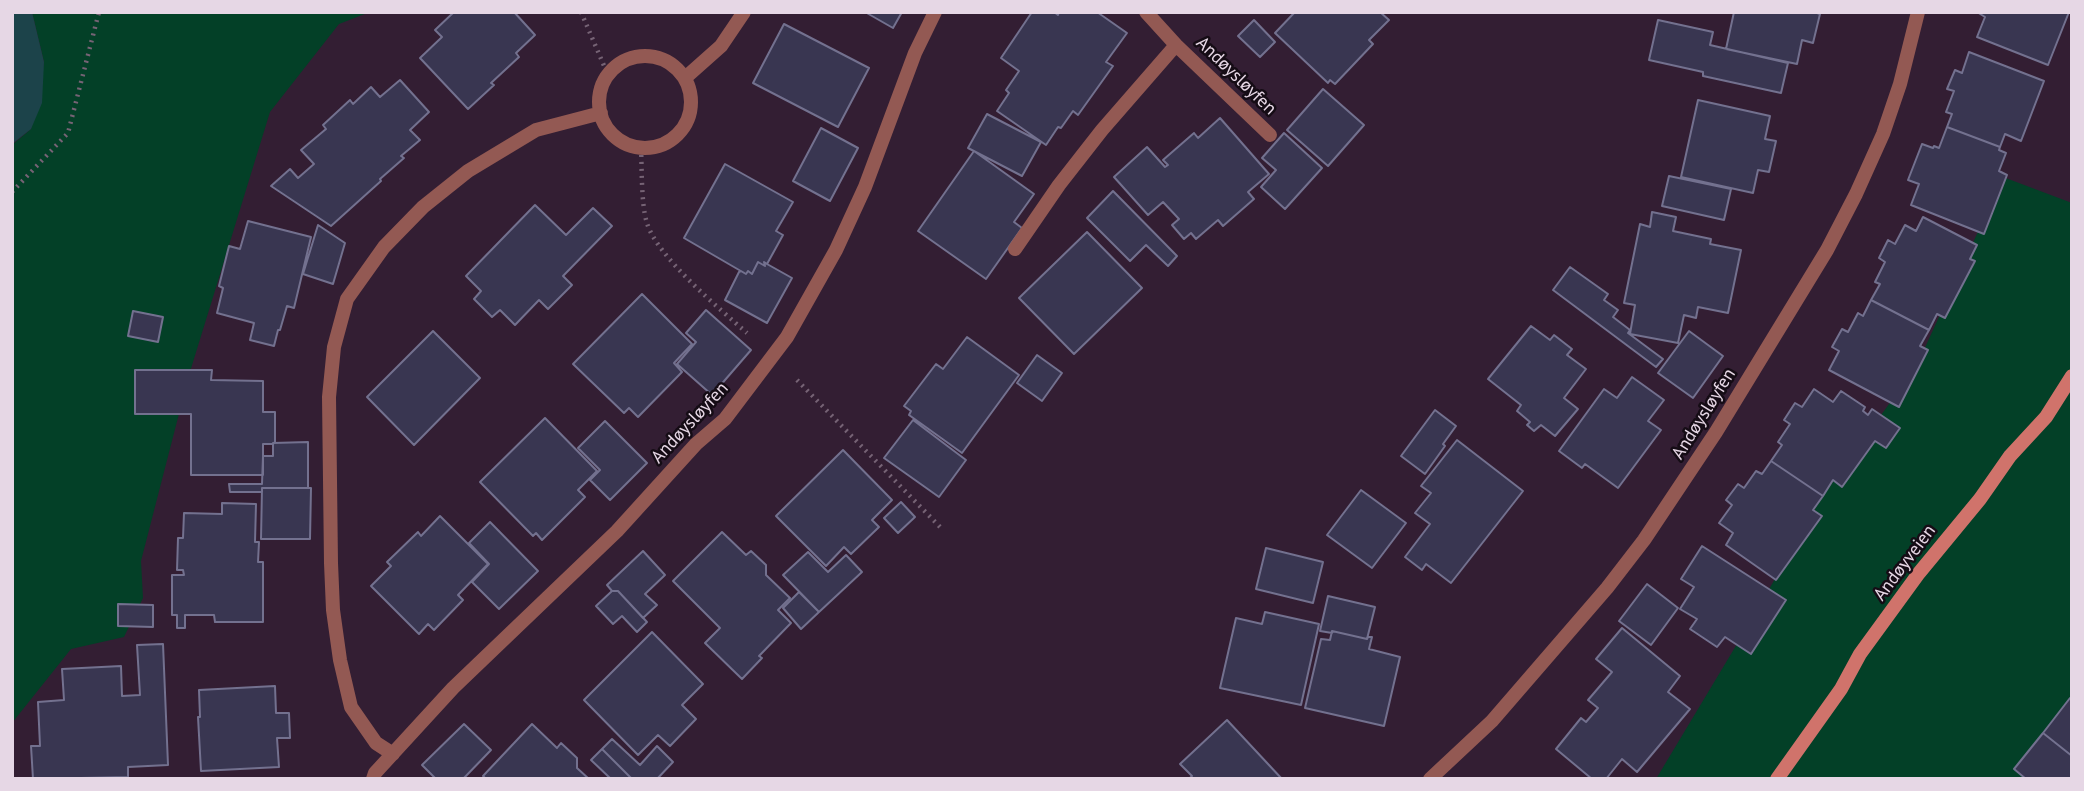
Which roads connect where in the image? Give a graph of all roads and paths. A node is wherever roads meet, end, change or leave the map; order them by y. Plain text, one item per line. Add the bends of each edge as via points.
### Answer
1 (99, 12) edge
2 (581, 12) edge
3 (744, 12) edge
4 (935, 12) edge
5 (1146, 12) edge
6 (1918, 12) edge
7 (1176, 45) junction
8 (608, 75) junction
9 (685, 78) junction
10 (600, 113) junction
11 (1270, 135) dead end
12 (641, 148) junction
13 (12, 192) edge
14 (1015, 249) dead end
15 (773, 354) junction
16 (2072, 376) edge
17 (943, 530) dead end
18 (393, 754) junction
19 (373, 779) edge
20 (1430, 779) edge
21 (1777, 779) edge

1 - 13 path via 68,133
2 - 8 path
3 - 9 street via 721,46
4 - 15 street, Andøysløyfen via 836,250
5 - 7 street, Andøysløyfen
6 - 20 street, Andøysløyfen via 1900,84 1856,194 1716,432 1607,588 1492,721
7 - 11 street, Andøysløyfen
7 - 14 street, Andøysløyfen via 1095,139
8 - 9 street via 619,64 647,55 675,66
8 - 10 street via 599,100
9 - 12 street via 691,106 684,126 669,141
10 - 12 street via 615,137
10 - 18 street via 536,130 468,171 384,247 347,299 334,347 330,397 333,610 351,707 376,743
12 - 15 path via 646,221 654,240 704,295
15 - 17 path
15 - 18 street, Andøysløyfen via 724,419 617,531 453,688
16 - 21 street, Andøyveien via 2046,418 2010,456 1919,573
18 - 19 street, Andøysløyfen

